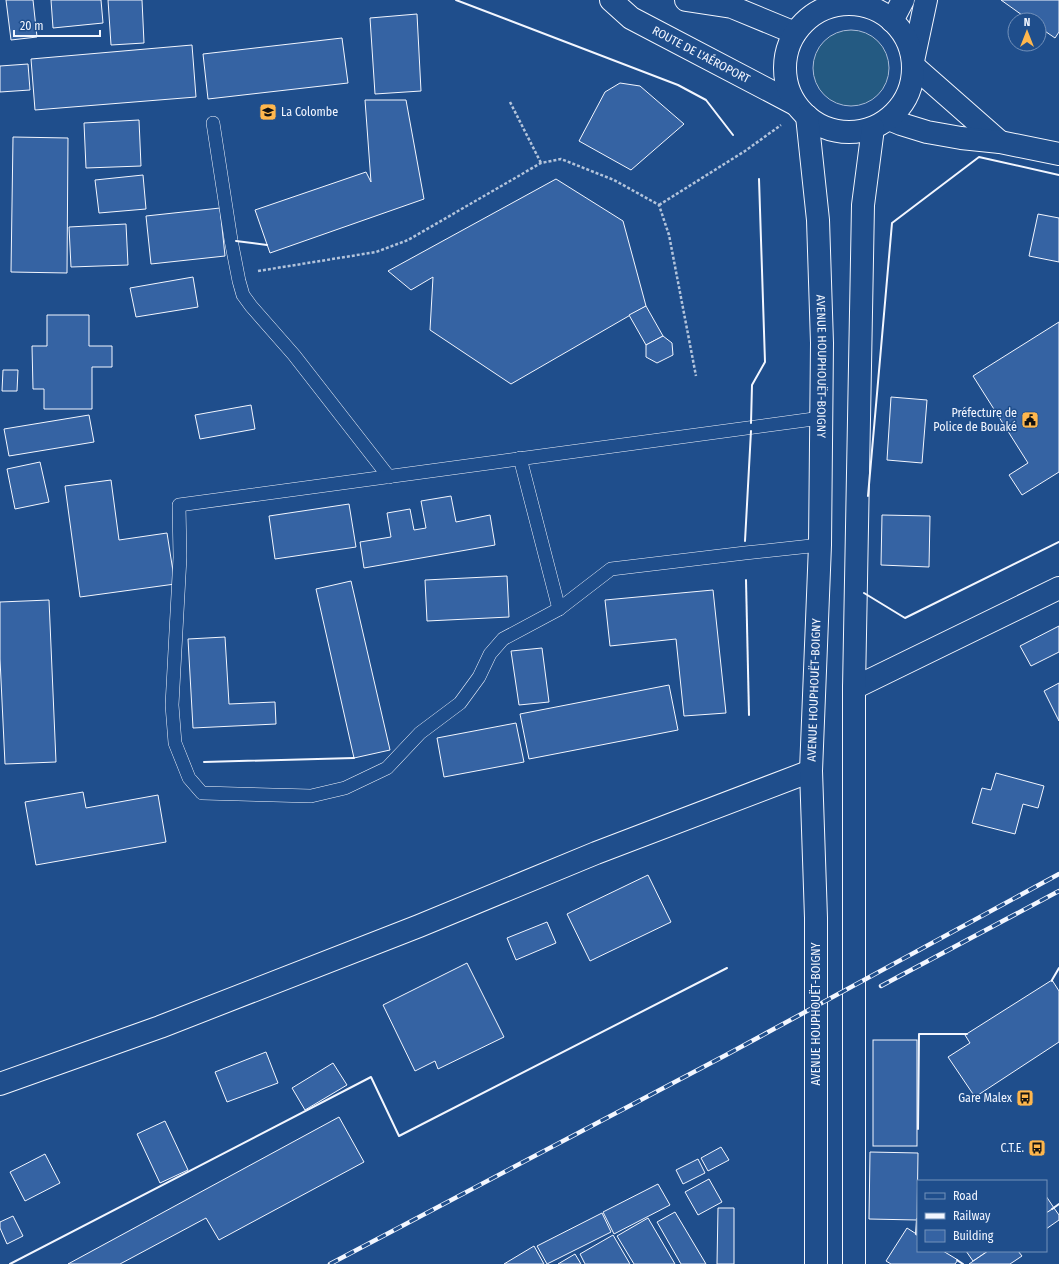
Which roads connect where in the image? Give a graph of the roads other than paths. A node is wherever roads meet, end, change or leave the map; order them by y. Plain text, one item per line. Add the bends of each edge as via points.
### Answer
1 (611, 0) edge
2 (686, 0) edge
3 (903, 0) edge
4 (926, 0) edge
5 (858, 2) edge
6 (802, 18) edge
7 (892, 20) junction
8 (914, 66) junction
9 (801, 110) junction
10 (213, 123) dead end
11 (881, 123) junction
12 (1000, 142) junction
13 (1059, 154) edge
14 (821, 418) junction
15 (520, 458) junction
16 (389, 476) junction
17 (820, 545) junction
18 (1059, 588) edge
19 (559, 609) junction
20 (854, 688) junction
21 (811, 772) junction
22 (0, 1084) edge
23 (816, 1264) edge
24 (854, 1264) edge

1 - 9 main road, ROUTE DE L'AÉROPORT via 631,18
2 - 6 main road
3 - 7 main road
4 - 8 main road
5 - 6 main road via 839,5
5 - 7 main road
6 - 9 main road via 787,50 785,68 787,86
7 - 8 main road via 910,46
8 - 11 main road via 910,88 902,105
8 - 12 main road
9 - 11 main road via 822,126 838,131 856,132
9 - 14 main road, AVENUE HOUPHOUËT-BOIGNY via 818,220 822,343
10 - 16 lane via 220,175 243,295 294,355
11 - 12 main road via 901,124 961,138
11 - 20 main road via 863,205
12 - 13 main road
14 - 15 lane
14 - 17 main road, AVENUE HOUPHOUËT-BOIGNY
15 - 16 lane
15 - 19 lane
16 - 19 lane via 179,505 180,557 172,704 175,742 189,778 202,793 311,796 345,788 387,768 420,732 460,703 479,677 490,654 503,639
17 - 19 lane via 612,569
17 - 21 main road, AVENUE HOUPHOUËT-BOIGNY
18 - 20 main road
20 - 24 main road
21 - 22 main road via 596,853 419,926 168,1024
21 - 23 main road, AVENUE HOUPHOUËT-BOIGNY via 816,918

